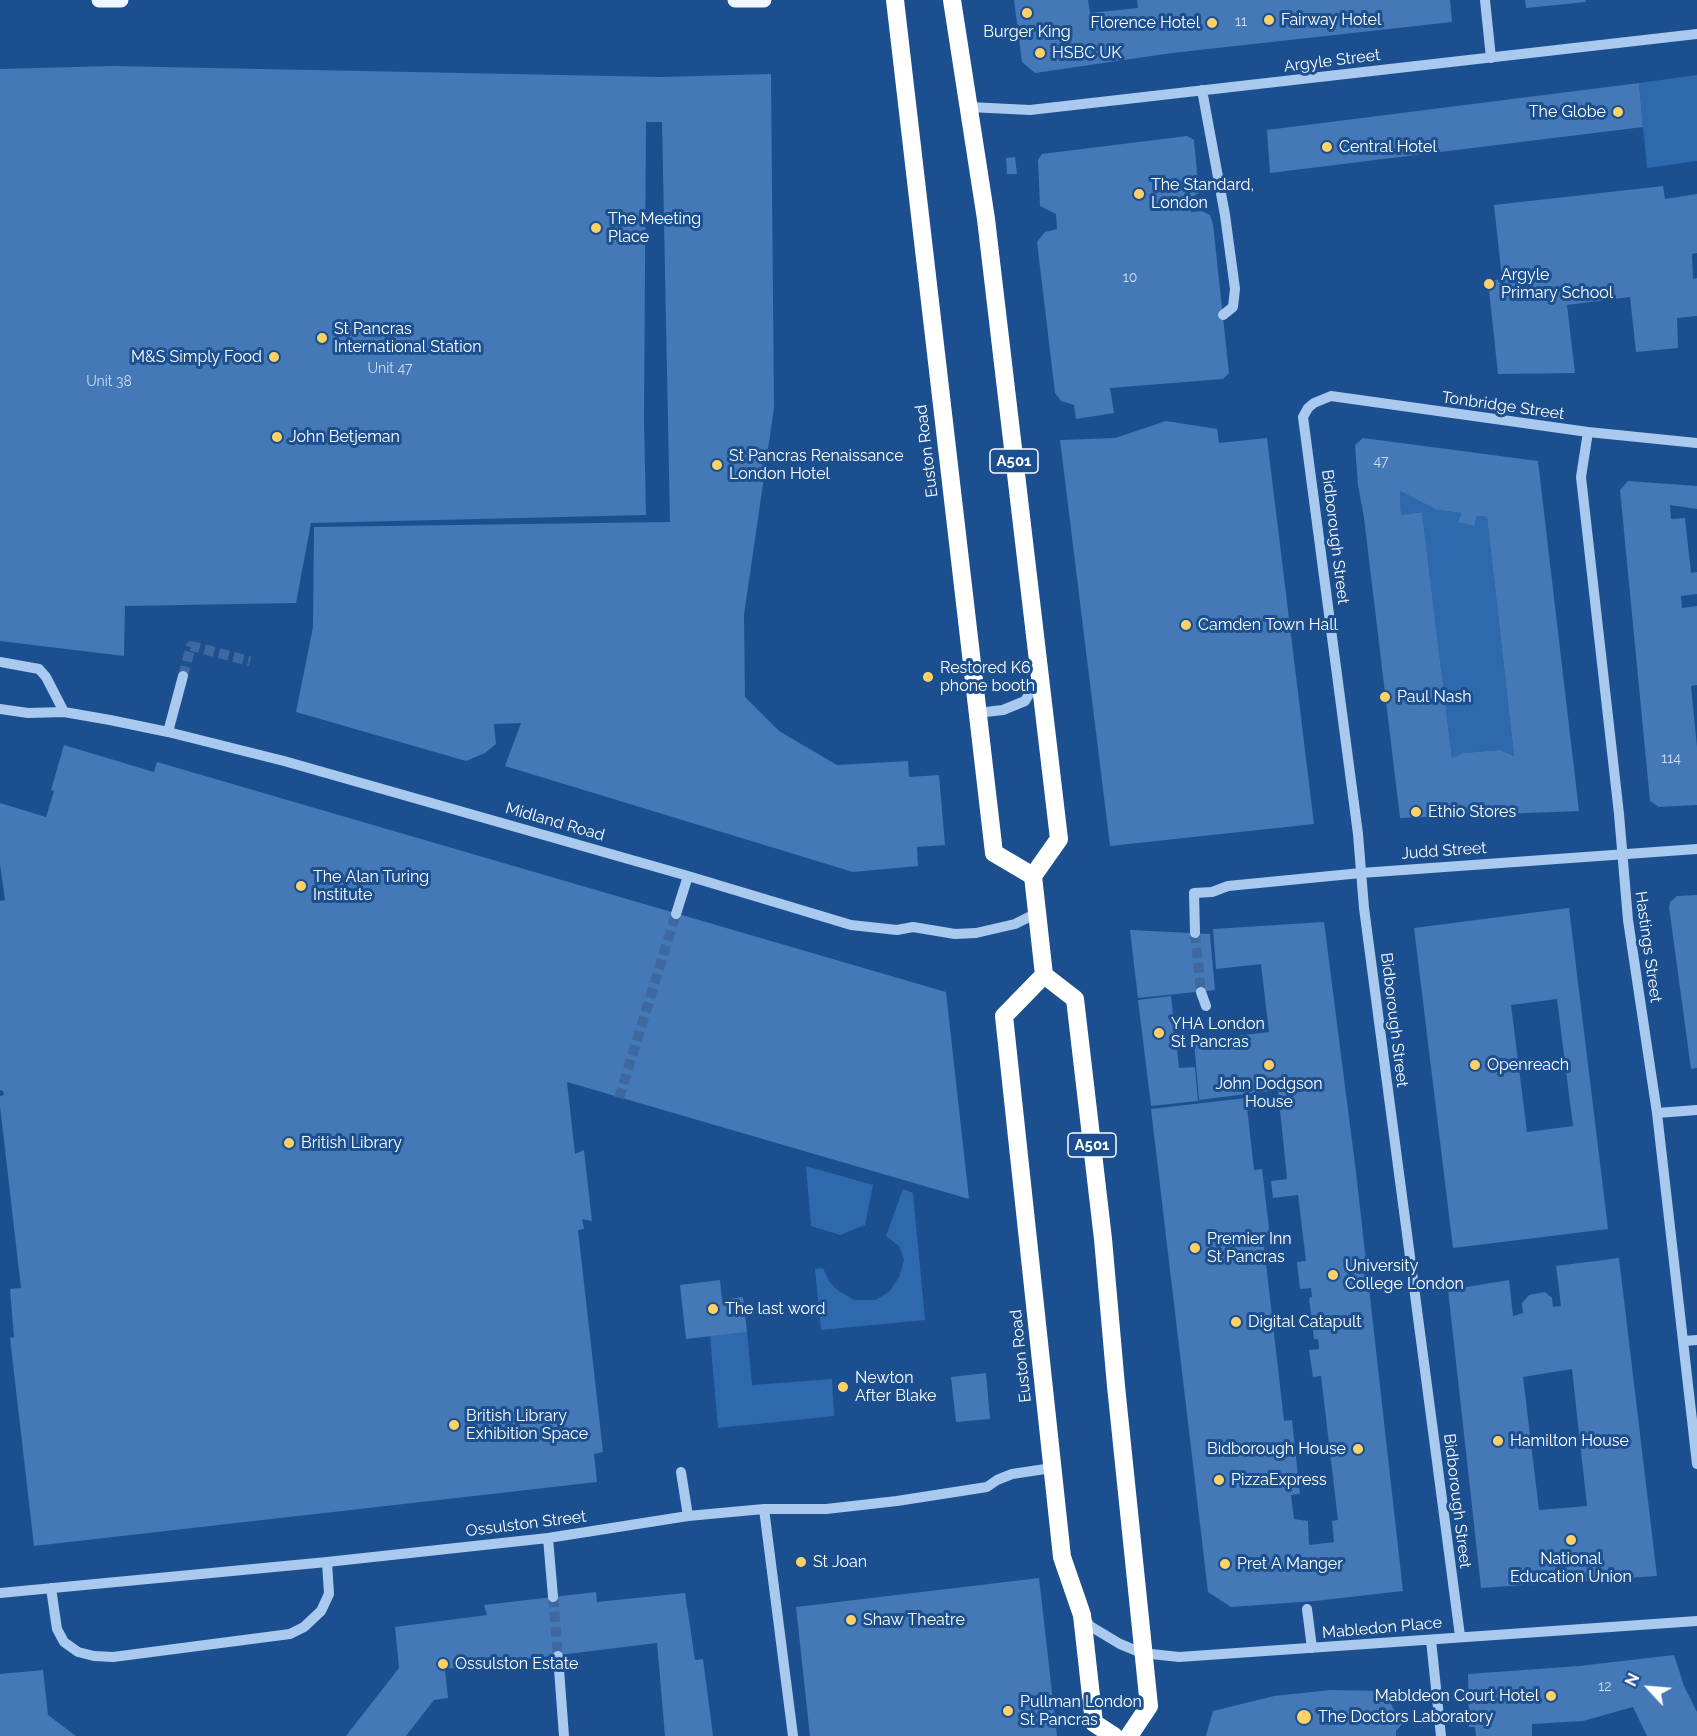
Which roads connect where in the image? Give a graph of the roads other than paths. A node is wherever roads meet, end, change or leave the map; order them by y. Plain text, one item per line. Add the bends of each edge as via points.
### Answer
1 (99, 0) edge
2 (121, 0) edge
3 (735, 0) edge
4 (764, 0) edge
5 (895, 0) edge
6 (952, 0) edge
7 (1485, 0) edge
8 (1697, 34) edge
9 (1491, 58) junction
10 (1202, 90) junction
11 (969, 107) junction
12 (1223, 315) dead end
13 (1308, 408) joint
14 (1588, 432) junction
15 (1697, 443) edge
16 (0, 662) edge
17 (183, 676) tunnel mouth
18 (1039, 677) junction
19 (0, 709) edge
20 (64, 712) junction
21 (977, 713) junction
22 (168, 732) junction
23 (1697, 849) edge
24 (1622, 853) junction
25 (1361, 873) junction
26 (688, 876) junction
27 (1034, 876) junction
28 (1037, 913) junction
29 (676, 914) tunnel mouth
30 (1195, 933) tunnel mouth
31 (1044, 975) junction
32 (1201, 992) tunnel mouth
33 (1206, 1006) dead end
34 (1697, 1110) edge
35 (1657, 1113) junction
36 (1697, 1340) edge
37 (1684, 1341) junction
38 (1697, 1464) edge
39 (1052, 1468) junction
40 (681, 1472) dead end
41 (764, 1509) junction
42 (688, 1516) junction
43 (548, 1538) junction
44 (327, 1562) junction
45 (51, 1588) junction
46 (0, 1593) edge
47 (553, 1597) tunnel mouth
48 (1307, 1609) dead end
49 (1082, 1615) junction
50 (1697, 1621) edge
51 (1460, 1636) junction
52 (1431, 1640) junction
53 (1312, 1648) junction
54 (1142, 1653) junction
55 (558, 1656) tunnel mouth
56 (564, 1736) edge
57 (793, 1736) edge
58 (1114, 1736) edge
59 (1129, 1736) edge
60 (1441, 1736) edge

1 - 2 main road
3 - 4 main road
5 - 21 highway, Euston Road
6 - 11 highway, A501
7 - 9 street
8 - 9 street, Argyle Street
9 - 10 street, Argyle Street
10 - 11 street, Argyle Street via 1030,110
10 - 12 street via 1234,289 1233,307
11 - 18 highway, A501 via 986,219
13 - 14 street, Tonbridge Street via 1331,396
13 - 25 street, Bidborough Street via 1303,417
14 - 15 street, Tonbridge Street
14 - 24 street, Hastings Street via 1581,477
16 - 20 street via 39,669
17 - 22 street
18 - 21 street via 1025,700 1003,710
18 - 27 highway, A501 via 1059,839
19 - 20 street, Midland Road
20 - 22 street, Midland Road
21 - 27 highway, Euston Road via 994,854
22 - 26 street, Midland Road via 346,777
23 - 24 street, Judd Street
24 - 25 street, Judd Street
24 - 35 street, Hastings Street
25 - 30 street, Judd Street via 1194,893
25 - 51 street, Bidborough Street
26 - 28 street, Midland Road via 822,918 880,929 913,927 976,933 997,930
26 - 29 street
27 - 28 highway
28 - 31 highway
31 - 39 highway, Euston Road via 1004,1016
31 - 54 highway, A501 via 1076,999
32 - 33 street
34 - 35 street
35 - 37 street, Hastings Street
36 - 37 street
37 - 38 street, Hastings Street
39 - 41 street, Ossulston Street via 1012,1474 970,1491 826,1509
39 - 49 highway, Euston Road via 1062,1557
40 - 42 street
41 - 42 street, Ossulston Street
41 - 57 street
42 - 43 street, Ossulston Street
43 - 44 street, Ossulston Street
43 - 47 street
44 - 45 street, Ossulston Street
44 - 45 street via 329,1594 321,1611 290,1634 113,1657 78,1652 64,1642 57,1629
45 - 46 street, Ossulston Street
48 - 53 street
49 - 54 street, Mabledon Place via 1090,1626
49 - 58 highway, Euston Road via 1094,1723
50 - 51 street, Mabledon Place
51 - 52 street, Mabledon Place
52 - 53 street, Mabledon Place
52 - 60 street
53 - 54 street, Mabledon Place via 1179,1657
54 - 59 highway, A501 via 1149,1706
55 - 56 street

